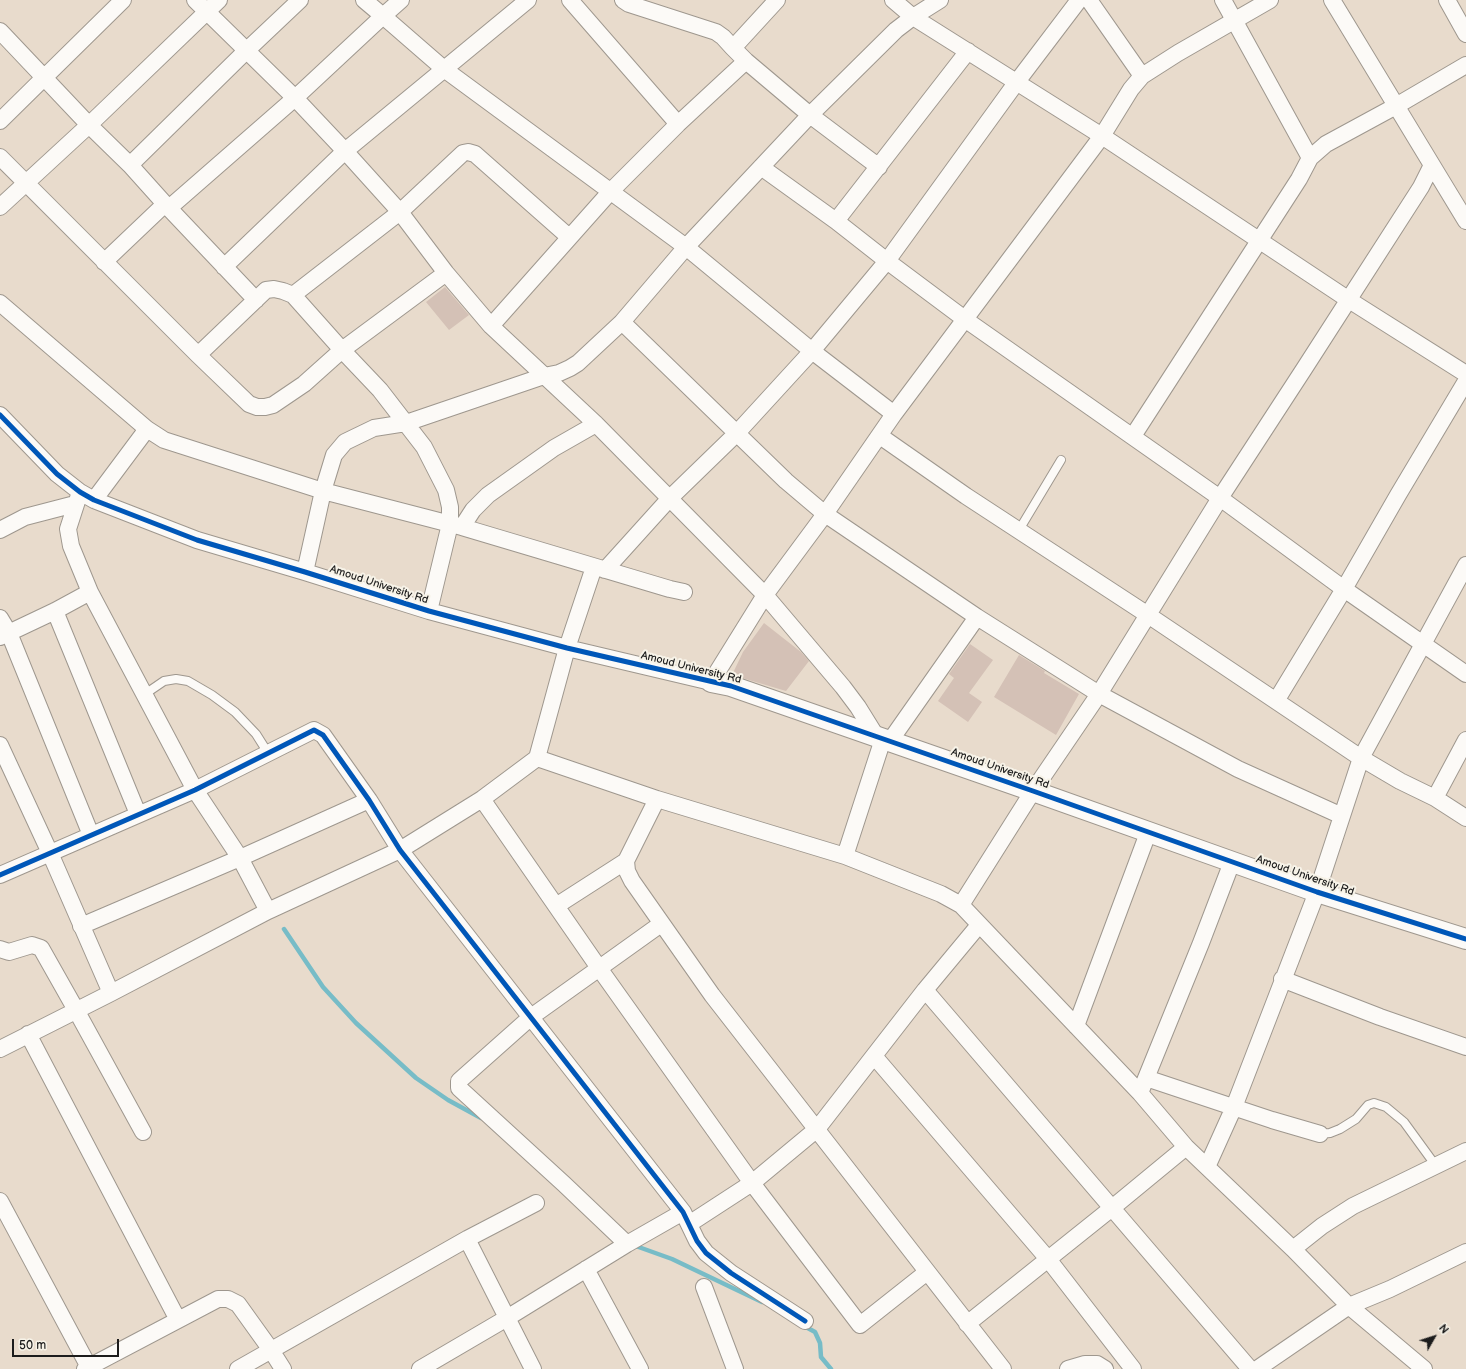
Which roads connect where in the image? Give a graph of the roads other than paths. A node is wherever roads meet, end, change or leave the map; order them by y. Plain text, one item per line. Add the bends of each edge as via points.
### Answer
1 (122, 0) edge
2 (195, 0) edge
3 (219, 0) edge
4 (300, 0) edge
5 (364, 0) edge
6 (401, 0) edge
7 (528, 0) edge
8 (623, 0) edge
9 (777, 0) edge
10 (893, 0) edge
11 (940, 0) edge
12 (1079, 0) edge
13 (1088, 0) edge
14 (1223, 0) edge
15 (1270, 0) edge
16 (1332, 0) edge
17 (1447, 0) edge
18 (574, 1) edge
19 (207, 11) junction
20 (383, 16) junction
21 (914, 17) junction
22 (1234, 20) junction
23 (1466, 34) edge
24 (2, 36) edge
25 (733, 48) junction
26 (246, 51) junction
27 (968, 51) junction
28 (746, 61) junction
29 (1466, 65) edge
30 (444, 69) junction
31 (1142, 76) junction
32 (44, 77) junction
33 (1016, 83) junction
34 (296, 98) junction
35 (1396, 106) junction
36 (810, 115) junction
37 (0, 121) edge
38 (678, 124) junction
39 (89, 126) junction
40 (1102, 136) junction
41 (345, 151) junction
42 (0, 157) edge
43 (1310, 158) junction
44 (130, 165) junction
45 (1432, 165) junction
46 (761, 167) junction
47 (879, 167) junction
48 (26, 183) junction
49 (610, 192) junction
50 (167, 206) junction
51 (0, 207) edge
52 (400, 212) junction
53 (836, 221) junction
54 (1466, 221) edge
55 (569, 237) junction
56 (1260, 241) junction
57 (686, 247) junction
58 (887, 261) junction
59 (104, 262) junction
60 (224, 267) junction
61 (446, 273) junction
62 (293, 295) junction
63 (256, 300) junction
64 (1349, 300) junction
65 (0, 303) edge
66 (966, 320) junction
67 (622, 322) junction
68 (491, 326) junction
69 (342, 350) junction
70 (812, 351) junction
71 (198, 355) junction
72 (1466, 374) edge
73 (544, 376) junction
74 (1466, 381) edge
75 (894, 414) junction
76 (0, 415) edge
77 (406, 423) junction
78 (596, 424) junction
79 (147, 429) junction
80 (736, 434) junction
81 (880, 436) junction
82 (1133, 436) junction
83 (1061, 460) dead end
84 (323, 491) junction
85 (78, 498) junction
86 (670, 498) junction
87 (1220, 498) junction
88 (94, 500) junction
89 (825, 514) junction
90 (456, 525) junction
91 (0, 530) edge
92 (1019, 530) junction
93 (1466, 565) edge
94 (600, 568) junction
95 (305, 572) junction
96 (1344, 589) junction
97 (90, 592) junction
98 (684, 592) dead end
99 (766, 595) junction
100 (55, 611) junction
101 (429, 611) junction
102 (1148, 615) junction
103 (977, 617) junction
104 (0, 618) edge
105 (4, 635) edge
106 (1422, 644) junction
107 (567, 648) junction
108 (1466, 674) edge
109 (712, 682) junction
110 (145, 694) junction
111 (1099, 694) junction
112 (1276, 701) junction
113 (883, 739) junction
114 (1466, 740) edge
115 (0, 745) edge
116 (268, 753) junction
117 (537, 758) junction
118 (1361, 758) junction
119 (195, 790) junction
120 (1033, 791) junction
121 (1435, 798) junction
122 (482, 799) junction
123 (369, 800) junction
124 (657, 800) junction
125 (138, 814) junction
126 (1342, 816) junction
127 (1466, 818) edge
128 (1148, 833) junction
129 (91, 835) junction
130 (400, 850) junction
131 (50, 853) junction
132 (845, 856) junction
133 (240, 858) junction
134 (626, 861) junction
135 (1232, 862) junction
136 (0, 874) edge
137 (1317, 892) junction
138 (961, 905) junction
139 (556, 906) junction
140 (268, 911) junction
141 (661, 924) junction
142 (979, 924) junction
143 (81, 926) junction
144 (1466, 939) edge
145 (0, 949) edge
146 (599, 968) junction
147 (1282, 979) junction
148 (925, 990) junction
149 (111, 993) junction
150 (76, 1010) junction
151 (531, 1017) junction
152 (1076, 1026) junction
153 (28, 1034) junction
154 (1466, 1047) edge
155 (0, 1049) edge
156 (874, 1056) junction
157 (1143, 1085) junction
158 (1234, 1107) junction
159 (817, 1129) junction
160 (143, 1132) dead end
161 (1320, 1134) joint
162 (1186, 1147) junction
163 (1466, 1151) edge
164 (1436, 1166) junction
165 (1207, 1167) junction
166 (752, 1183) junction
167 (0, 1201) edge
168 (536, 1202) dead end
169 (1112, 1208) junction
170 (686, 1218) junction
171 (468, 1239) junction
172 (627, 1244) junction
173 (1293, 1249) junction
174 (1466, 1252) edge
175 (1048, 1259) junction
176 (586, 1269) junction
177 (927, 1272) junction
178 (704, 1287) dead end
179 (1349, 1306) junction
180 (507, 1318) junction
181 (178, 1320) junction
182 (805, 1321) dead end
183 (967, 1324) junction
184 (271, 1350) junction
185 (88, 1368) edge
186 (238, 1369) edge
187 (283, 1369) edge
188 (420, 1369) edge
189 (533, 1369) edge
190 (640, 1369) edge
191 (735, 1369) edge
192 (1003, 1369) edge
193 (1068, 1369) edge
194 (1105, 1369) edge
195 (1133, 1369) edge
196 (1250, 1369) edge
197 (1257, 1369) edge
198 (1424, 1369) edge

1 - 32 street
2 - 19 street
3 - 19 street
4 - 26 street
5 - 20 street
6 - 20 street
7 - 30 street
8 - 25 street via 716,32
9 - 25 street
10 - 21 street
11 - 21 street
12 - 33 street
13 - 31 street
14 - 22 street
15 - 22 street
16 - 35 street
17 - 23 street
18 - 38 street
19 - 26 street
19 - 39 street
20 - 30 street
20 - 34 street
21 - 27 street
21 - 36 street via 896,30
22 - 31 street
22 - 43 street
24 - 32 street
25 - 28 street
26 - 34 street
26 - 44 street
27 - 33 street
27 - 47 street
28 - 36 street
28 - 38 street
29 - 35 street
30 - 41 street
30 - 49 street
31 - 40 street
32 - 37 street
32 - 39 street
33 - 40 street
33 - 58 street
34 - 41 street
34 - 50 street
35 - 43 street via 1326,144
35 - 45 street
36 - 46 street
36 - 47 street
38 - 49 street
39 - 44 street
39 - 48 street
40 - 56 street
40 - 66 street
41 - 52 street
41 - 60 street
42 - 48 street
43 - 56 street via 1300,179
44 - 50 street
45 - 54 street
45 - 64 street via 1421,187
46 - 53 street
46 - 57 street
47 - 53 street
48 - 51 street
48 - 59 street
49 - 55 street
49 - 57 street
50 - 59 street
50 - 60 street
52 - 55 street via 463,153 468,152 475,154
52 - 61 street
52 - 62 street
53 - 58 street
55 - 68 street
56 - 64 street
56 - 82 street
57 - 67 street
57 - 70 street
58 - 66 street
58 - 70 street
59 - 71 street
60 - 63 street
61 - 68 street
61 - 69 street
62 - 63 street via 274,289 266,290
62 - 69 street
63 - 71 street
64 - 72 street
64 - 87 street
65 - 79 street
66 - 75 street
66 - 82 street
67 - 73 street via 578,363
67 - 80 street
68 - 73 street
69 - 71 street via 304,384 273,405 265,407 249,404
69 - 77 street via 380,390
70 - 75 street
70 - 80 street
73 - 77 street
73 - 78 street
74 - 96 street
75 - 81 street
76 - 85 street, Amoud University Rd
77 - 84 street via 374,428 345,442 334,455
77 - 90 street via 424,447 446,490
78 - 86 street
78 - 90 street via 554,448 488,495
79 - 84 street via 164,440 185,448
79 - 88 street
80 - 86 street
80 - 89 street
81 - 89 street
81 - 92 street
82 - 87 street
83 - 92 lane
84 - 90 street
84 - 95 street
85 - 88 street, Amoud University Rd
85 - 91 street via 25,517
85 - 97 street via 68,529 71,546
86 - 94 street
86 - 99 street
87 - 96 street
87 - 102 street
88 - 95 street, Amoud University Rd via 197,540
89 - 99 street
89 - 103 street
90 - 94 street
90 - 101 street
92 - 102 street
93 - 106 street
94 - 98 street
94 - 107 street
95 - 101 street, Amoud University Rd
96 - 106 street
96 - 112 street
97 - 100 street
97 - 110 street
99 - 109 street
99 - 113 street via 844,687
100 - 105 street
100 - 125 street
101 - 107 street, Amoud University Rd
102 - 111 street
102 - 112 street
103 - 111 street
103 - 113 street
104 - 105 street
105 - 129 street
106 - 108 street
106 - 118 street
107 - 109 street, Amoud University Rd
107 - 117 street
109 - 113 street, Amoud University Rd via 731,686
110 - 116 lane via 164,681 188,681 235,712 256,734
110 - 119 street
111 - 120 street
111 - 126 street via 1238,769
112 - 118 street
113 - 120 street, Amoud University Rd
113 - 132 street
114 - 121 street
115 - 131 street
116 - 119 street
116 - 123 street via 314,730 323,735
117 - 122 street
117 - 124 street
118 - 121 street
118 - 126 street
119 - 125 street
119 - 133 street
120 - 128 street, Amoud University Rd
120 - 138 street
121 - 127 street
122 - 130 street
122 - 139 street
123 - 130 street
123 - 133 street
124 - 132 street
124 - 134 street
125 - 129 street
126 - 137 street
128 - 135 street, Amoud University Rd
128 - 152 street
129 - 131 street
130 - 140 street
130 - 151 street
131 - 136 street
131 - 143 street
132 - 138 street via 941,894
133 - 140 street
133 - 143 street
134 - 139 street
134 - 141 street via 632,881
135 - 137 street, Amoud University Rd
135 - 157 street via 1202,943
137 - 144 street, Amoud University Rd
137 - 147 street
138 - 142 street
139 - 146 street
140 - 149 street
141 - 146 street
141 - 159 street via 712,995
142 - 148 street
142 - 152 street
143 - 149 street
145 - 150 street via 9,952 32,945 41,948
146 - 151 street
146 - 166 street
147 - 154 street
147 - 158 street
148 - 156 street
148 - 169 street
149 - 150 street
150 - 153 street
150 - 160 street
151 - 170 street
151 - 172 street via 459,1082 459,1088
152 - 157 street
153 - 155 street
153 - 181 street
156 - 159 street
156 - 175 street
157 - 158 street
157 - 162 street
158 - 161 street
158 - 165 street
159 - 166 street
159 - 177 street
161 - 164 lane via 1340,1129 1356,1119 1368,1105 1374,1103 1386,1107 1404,1122
162 - 165 street
162 - 169 street
163 - 164 street
164 - 173 street via 1353,1206
165 - 173 street
166 - 170 street
166 - 177 street via 860,1325
167 - 185 street
168 - 171 street
169 - 175 street
169 - 196 street
170 - 172 street
170 - 182 street via 696,1241 706,1253 731,1273
171 - 180 street
171 - 184 street
172 - 176 street
173 - 179 street
174 - 179 street
175 - 183 street
175 - 195 street
176 - 180 street
176 - 190 street
177 - 183 street
178 - 191 street
179 - 197 street
179 - 198 street
180 - 188 street
180 - 189 street
181 - 184 street via 218,1299 228,1299 238,1304
181 - 185 street
183 - 192 street
184 - 186 street
184 - 187 street
193 - 194 street via 1085,1364 1098,1364

